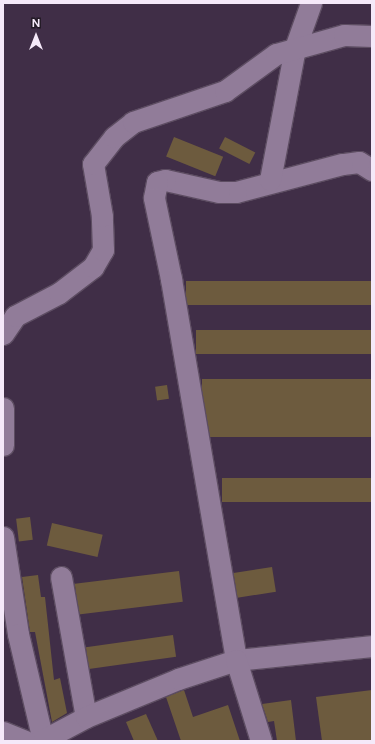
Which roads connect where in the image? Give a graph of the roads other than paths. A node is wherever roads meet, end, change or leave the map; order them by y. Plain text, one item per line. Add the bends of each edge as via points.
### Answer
1 (311, 3) edge
2 (372, 36) edge
3 (295, 48) junction
4 (372, 170) edge
5 (270, 180) junction
6 (3, 334) edge
7 (3, 408) edge
8 (3, 445) edge
9 (3, 537) edge
10 (61, 577) dead end
11 (372, 646) edge
12 (236, 660) junction
13 (86, 717) junction
14 (3, 732) edge
15 (37, 741) edge
16 (261, 741) edge

1 - 3 lane
2 - 3 lane via 344,35
3 - 5 lane
3 - 6 lane via 276,54 209,99 133,122 102,151 93,164 101,210 103,250 93,267 59,293 15,316
4 - 5 lane via 359,162
5 - 12 lane via 249,189 219,192 165,180 157,182 154,198 171,279
7 - 8 lane
9 - 15 lane
10 - 13 lane
11 - 12 lane
12 - 13 lane via 178,679
12 - 16 lane
13 - 15 lane
14 - 15 lane

